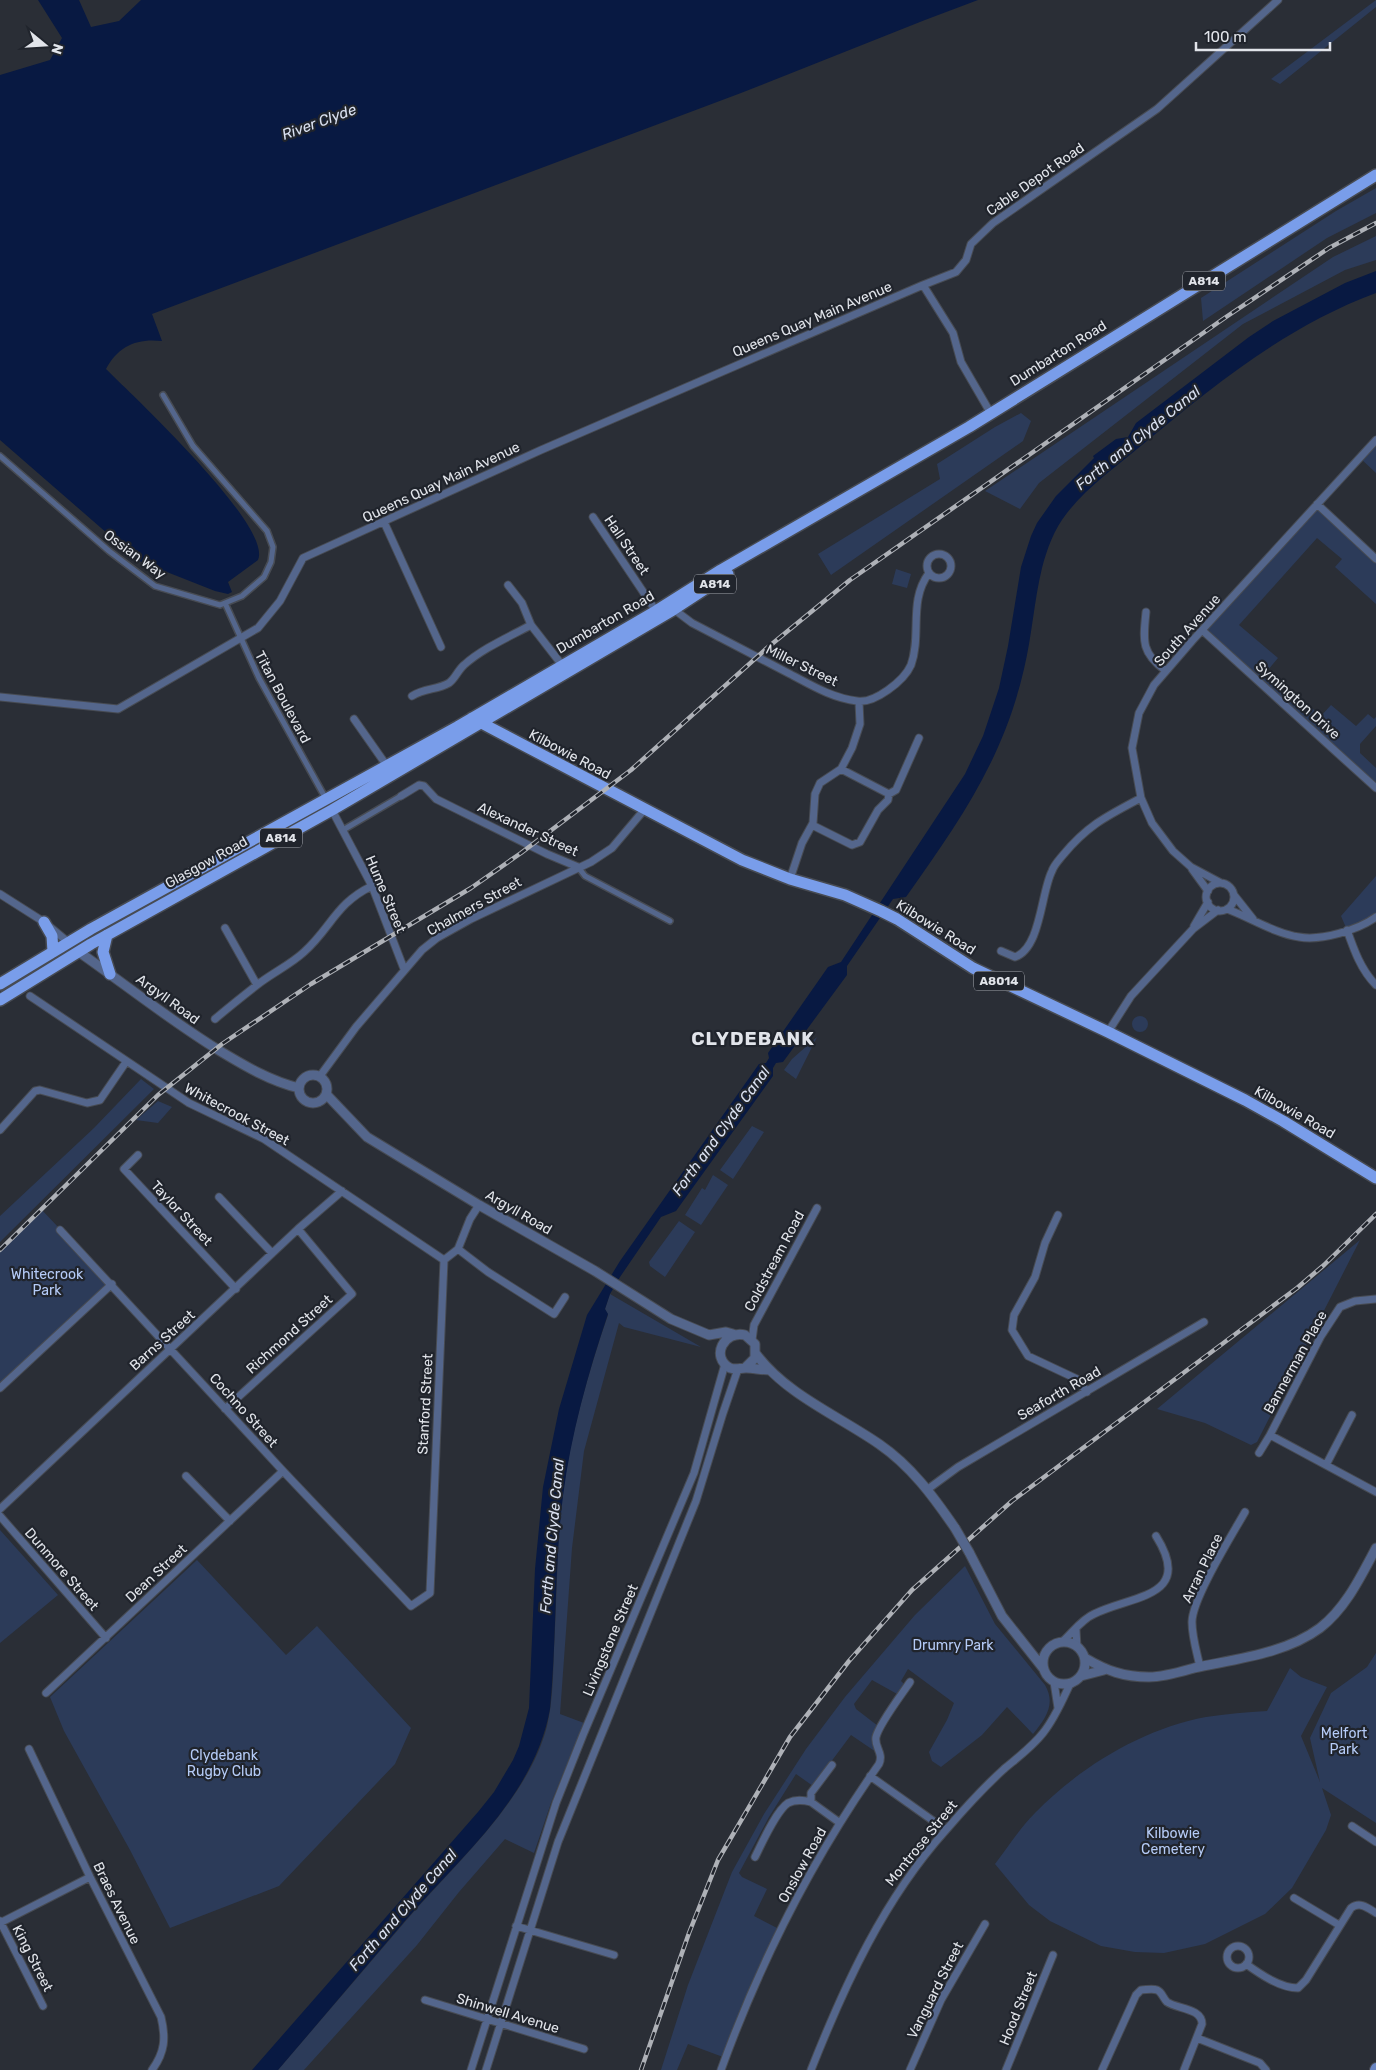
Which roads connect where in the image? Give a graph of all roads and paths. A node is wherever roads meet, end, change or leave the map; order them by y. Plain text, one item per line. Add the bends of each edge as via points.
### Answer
1 (1278, 0) edge
2 (1376, 175) edge
3 (923, 286) junction
4 (163, 395) dead end
5 (990, 412) junction
6 (1376, 440) edge
7 (0, 456) edge
8 (1317, 504) junction
9 (593, 518) dead end
10 (384, 522) junction
11 (1376, 559) edge
12 (929, 574) dead end
13 (508, 584) dead end
14 (225, 603) junction
15 (671, 606) junction
16 (656, 611) junction
17 (1146, 612) dead end
18 (531, 625) junction
19 (1203, 631) junction
20 (240, 638) junction
21 (441, 647) dead end
22 (562, 665) junction
23 (1166, 671) junction
24 (412, 696) dead end
25 (0, 697) edge
26 (859, 702) junction
27 (354, 719) dead end
28 (477, 720) junction
29 (919, 738) dead end
30 (387, 766) junction
31 (841, 769) junction
32 (1376, 788) edge
33 (889, 794) junction
34 (401, 796) joint
35 (1141, 798) junction
36 (329, 804) junction
37 (644, 810) junction
38 (812, 825) junction
39 (344, 830) junction
40 (578, 867) junction
41 (1191, 867) junction
42 (790, 879) junction
43 (1221, 883) junction
44 (372, 886) junction
45 (1208, 891) junction
46 (0, 894) edge
47 (1234, 895) junction
48 (1208, 902) junction
49 (1227, 909) junction
50 (1218, 910) junction
51 (1376, 917) edge
52 (1253, 919) junction
53 (670, 921) dead end
54 (44, 922) junction
55 (225, 928) dead end
56 (1193, 929) junction
57 (1347, 930) junction
58 (107, 934) junction
59 (68, 942) junction
60 (1001, 951) dead end
61 (53, 952) junction
62 (79, 952) junction
63 (404, 969) junction
64 (110, 974) junction
65 (0, 984) edge
66 (257, 985) junction
67 (1376, 985) edge
68 (19, 989) junction
69 (30, 996) joint
70 (0, 1000) edge
71 (215, 1018) dead end
72 (1108, 1032) junction
73 (126, 1062) junction
74 (320, 1076) junction
75 (299, 1088) junction
76 (327, 1095) junction
77 (0, 1130) edge
78 (138, 1155) dead end
79 (1376, 1178) edge
80 (342, 1190) junction
81 (219, 1196) dead end
82 (479, 1205) junction
83 (817, 1208) dead end
84 (1058, 1215) dead end
85 (298, 1229) junction
86 (60, 1230) dead end
87 (458, 1249) junction
88 (272, 1253) junction
89 (444, 1260) junction
90 (112, 1284) junction
91 (236, 1289) junction
92 (565, 1297) dead end
93 (1376, 1299) edge
94 (1204, 1322) dead end
95 (754, 1325) junction
96 (737, 1334) junction
97 (708, 1335) junction
98 (752, 1340) junction
99 (721, 1348) junction
100 (171, 1349) junction
101 (756, 1354) junction
102 (726, 1364) junction
103 (742, 1369) junction
104 (769, 1370) junction
105 (0, 1388) edge
106 (1087, 1392) junction
107 (225, 1410) junction
108 (1352, 1415) dead end
109 (1270, 1435) junction
110 (1259, 1453) dead end
111 (1326, 1465) junction
112 (283, 1471) junction
113 (186, 1476) dead end
114 (928, 1489) junction
115 (1376, 1492) edge
116 (0, 1509) edge
117 (1245, 1512) dead end
118 (0, 1516) edge
119 (230, 1521) junction
120 (1156, 1536) dead end
121 (1376, 1548) edge
122 (411, 1606) joint
123 (1076, 1630) junction
124 (106, 1638) junction
125 (1062, 1642) junction
126 (1028, 1647) junction
127 (1078, 1647) junction
128 (1050, 1648) junction
129 (1085, 1658) junction
130 (1200, 1667) junction
131 (1044, 1668) junction
132 (1104, 1670) junction
133 (1081, 1676) junction
134 (910, 1682) dead end
135 (1054, 1682) junction
136 (1070, 1684) junction
137 (46, 1693) dead end
138 (1058, 1709) junction
139 (29, 1749) dead end
140 (832, 1765) dead end
141 (870, 1776) junction
142 (811, 1802) junction
143 (840, 1823) junction
144 (1352, 1826) dead end
145 (946, 1830) junction
146 (1376, 1842) edge
147 (755, 1857) dead end
148 (90, 1876) junction
149 (1294, 1898) dead end
150 (1376, 1913) edge
151 (0, 1922) edge
152 (985, 1924) dead end
153 (1339, 1925) junction
154 (516, 1926) junction
155 (530, 1930) junction
156 (614, 1955) dead end
157 (1053, 1955) dead end
158 (1246, 1964) dead end
159 (425, 2000) dead end
160 (43, 2006) dead end
161 (486, 2019) junction
162 (500, 2024) junction
163 (1196, 2038) junction
164 (584, 2049) dead end
165 (152, 2070) edge
166 (471, 2070) edge
167 (486, 2070) edge
168 (721, 2070) edge
169 (811, 2070) edge
170 (910, 2070) edge
171 (1006, 2070) edge
172 (1102, 2070) edge
173 (1184, 2070) edge
174 (1266, 2070) edge

1 - 3 street, Cable Depot Road via 1157,109 993,222 971,244 966,260 956,272
2 - 5 main road, Dumbarton Road / A814
3 - 5 street via 954,333 961,362
3 - 10 street, Queens Quay Main Avenue via 550,446
4 - 14 street via 193,446 267,531 273,548 264,577 242,596
5 - 15 main road, Dumbarton Road / A814
6 - 8 street, South Avenue
7 - 14 street, Ossian Way via 155,586 220,605
8 - 11 street
8 - 19 street, South Avenue
9 - 16 street, Hall Street
10 - 20 street, Queens Quay Main Avenue via 303,558 280,601 258,628
10 - 21 street
12 - 26 street via 917,599 917,640 910,666 901,681 876,697
13 - 18 street via 522,603
14 - 20 street, Titan Boulevard
15 - 16 main road, Dumbarton Road / A814
15 - 26 street, Miller Street via 692,623 831,695
15 - 28 main road, Dumbarton Road / A814
16 - 22 main road, Dumbarton Road / A814
17 - 23 street via 1144,642 1147,652 1151,660
18 - 22 street
18 - 24 street via 463,665 451,682
19 - 23 street, South Avenue
19 - 32 street, Symington Drive
20 - 25 street, Queens Quay Main Avenue via 118,709
20 - 36 street, Titan Boulevard
22 - 28 main road, Dumbarton Road / A814
23 - 35 street, South Avenue via 1154,685 1140,713 1132,748
26 - 31 street via 860,724
27 - 30 street
28 - 30 main road, Glasgow Road / A814
28 - 36 main road, Glasgow Road / A814
28 - 37 main road, Kilbowie Road / A8014
29 - 33 street via 896,790
30 - 36 main road, Glasgow Road / A814
31 - 33 street
31 - 38 street via 820,783 815,794 816,810
33 - 38 street via 860,842 854,844
34 - 39 street
34 - 40 street, Alexander Street via 419,785 424,786 436,799
35 - 41 street, South Avenue via 1152,823 1173,851
35 - 60 street via 1084,832 1052,869 1035,931 1027,946 1014,957
36 - 39 street, Hume Street
36 - 58 main road, Glasgow Road / A814
36 - 59 main road, Glasgow Road / A814
37 - 40 street, Chalmers Street via 612,848
37 - 42 main road, Kilbowie Road / A8014 via 742,860
38 - 42 street
39 - 44 street, Hume Street
40 - 53 street, Alexander Street via 585,876
40 - 63 street, Chalmers Street via 436,938
41 - 43 street, South Avenue
41 - 45 street, South Avenue
42 - 72 main road, Kilbowie Road / A8014 via 845,895 897,919 972,968
43 - 45 street
43 - 47 street
44 - 63 street, Hume Street
44 - 66 street via 349,899 302,954
45 - 48 street
46 - 54 street
47 - 49 street
47 - 52 street
48 - 50 street
48 - 56 street
49 - 50 street
49 - 52 street
50 - 56 street
51 - 57 street
52 - 57 street via 1299,938 1335,935
54 - 59 street
54 - 61 main road via 52,936
55 - 66 street
56 - 72 street via 1131,996
57 - 67 street via 1354,950
58 - 62 main road, Glasgow Road / A814
58 - 64 main road via 103,952
59 - 61 main road, Glasgow Road / A814
59 - 62 main road
61 - 65 main road, Glasgow Road / A814
62 - 64 street, Argyll Road
62 - 68 main road, Glasgow Road / A814
63 - 74 street, Chalmers Street
64 - 75 street, Argyll Road via 212,1046 259,1074
66 - 71 street
68 - 69 street, Whitecrook Street
68 - 70 main road, Glasgow Road / A814
69 - 73 street, Whitecrook Street
72 - 79 main road, Kilbowie Road / A8014 via 1263,1110
73 - 77 street via 100,1100 87,1103 35,1091
73 - 80 street, Whitecrook Street via 189,1103 264,1139
74 - 75 street via 309,1075 300,1082
74 - 76 street via 327,1084
75 - 76 street via 307,1102 318,1103
76 - 82 street, Argyll Road via 367,1137
78 - 91 street, Taylor Street via 124,1169
80 - 85 street, Barns Street
80 - 89 street, Whitecrook Street
81 - 88 street
82 - 87 street
82 - 97 street, Argyll Road via 671,1319
83 - 95 street, Coldstream Road
84 - 106 street via 1034,1277 1014,1315 1012,1330 1028,1356 1077,1379
85 - 88 street, Barns Street
85 - 107 street, Richmond Street via 352,1294
86 - 90 street, Cochno Street
87 - 89 street
87 - 92 street via 554,1314
88 - 91 street, Barns Street
89 - 122 street, Stanford Street via 430,1593
90 - 100 street, Cochno Street
90 - 105 street
91 - 100 street, Barns Street
93 - 109 street, Bannerman Place via 1340,1307 1321,1336
94 - 106 street, Seaforth Road
95 - 96 street, Coldstream Road
95 - 98 street, Coldstream Road
96 - 97 street, Argyll Road
96 - 98 street
96 - 99 street via 727,1337
97 - 99 street, Argyll Road
98 - 101 street
99 - 102 street
100 - 107 street, Cochno Street
100 - 116 street, Barns Street
101 - 103 street via 752,1362
101 - 104 street
102 - 103 street
102 - 154 street, Livingstone Street via 694,1473 561,1789
103 - 104 street
103 - 155 street, Livingstone Street via 723,1413 696,1500 558,1842
104 - 114 street via 804,1397 880,1444
106 - 114 street, Seaforth Road via 958,1467
107 - 112 street, Cochno Street
108 - 111 street
109 - 110 street, Bannerman Place
109 - 111 street, Bannerman Place
111 - 115 street, Bannerman Place
112 - 119 street, Dean Street
112 - 122 street, Cochno Street
113 - 119 street
114 - 126 street, bridge via 969,1552 1002,1616
117 - 130 street, Arran Place via 1197,1602 1192,1620
118 - 124 street, Dunmore Street
119 - 124 street, Dean Street
120 - 123 street via 1169,1565 1169,1573 1163,1583 1140,1598 1092,1614
121 - 130 street via 1348,1597 1319,1628 1300,1640 1275,1649
123 - 125 street
123 - 127 street
124 - 137 street, Dean Street
125 - 127 street
125 - 128 street
126 - 128 street
126 - 131 street
127 - 129 street
128 - 131 street via 1045,1654
129 - 132 street
129 - 133 street
130 - 132 street via 1150,1677
131 - 135 street
132 - 133 street
133 - 136 street
134 - 141 street, Onslow Road via 878,1733 876,1738 881,1760
135 - 136 street
135 - 138 street
136 - 138 street, Montrose Street
138 - 145 street, Montrose Street via 1042,1734
139 - 148 street, Braes Avenue
140 - 142 street via 811,1793
141 - 143 street, Onslow Road
141 - 145 street
142 - 143 street
142 - 147 street via 788,1803
143 - 168 street, Onslow Road via 799,1894 754,1985
144 - 146 street
145 - 169 street, Montrose Street via 907,1878 874,1933
148 - 151 street
148 - 165 street, Braes Avenue via 161,2017 165,2035 162,2051
149 - 153 street
150 - 153 street via 1361,1904 1354,1905
151 - 160 street, King Street
152 - 170 street, Vanguard Street via 941,2000
153 - 158 street via 1298,1988 1263,1976
154 - 155 street
154 - 161 street, Livingstone Street
155 - 156 street
155 - 162 street, Livingstone Street
157 - 171 street, Hood Street
159 - 161 street, Shinwell Avenue
161 - 162 street, Shinwell Avenue
161 - 166 street, Livingstone Street
162 - 164 street, Shinwell Avenue
162 - 167 street, Livingstone Street
163 - 172 street via 1202,2021 1198,2014 1168,2002 1157,1990 1141,1990
163 - 173 street
163 - 174 street via 1260,2063

